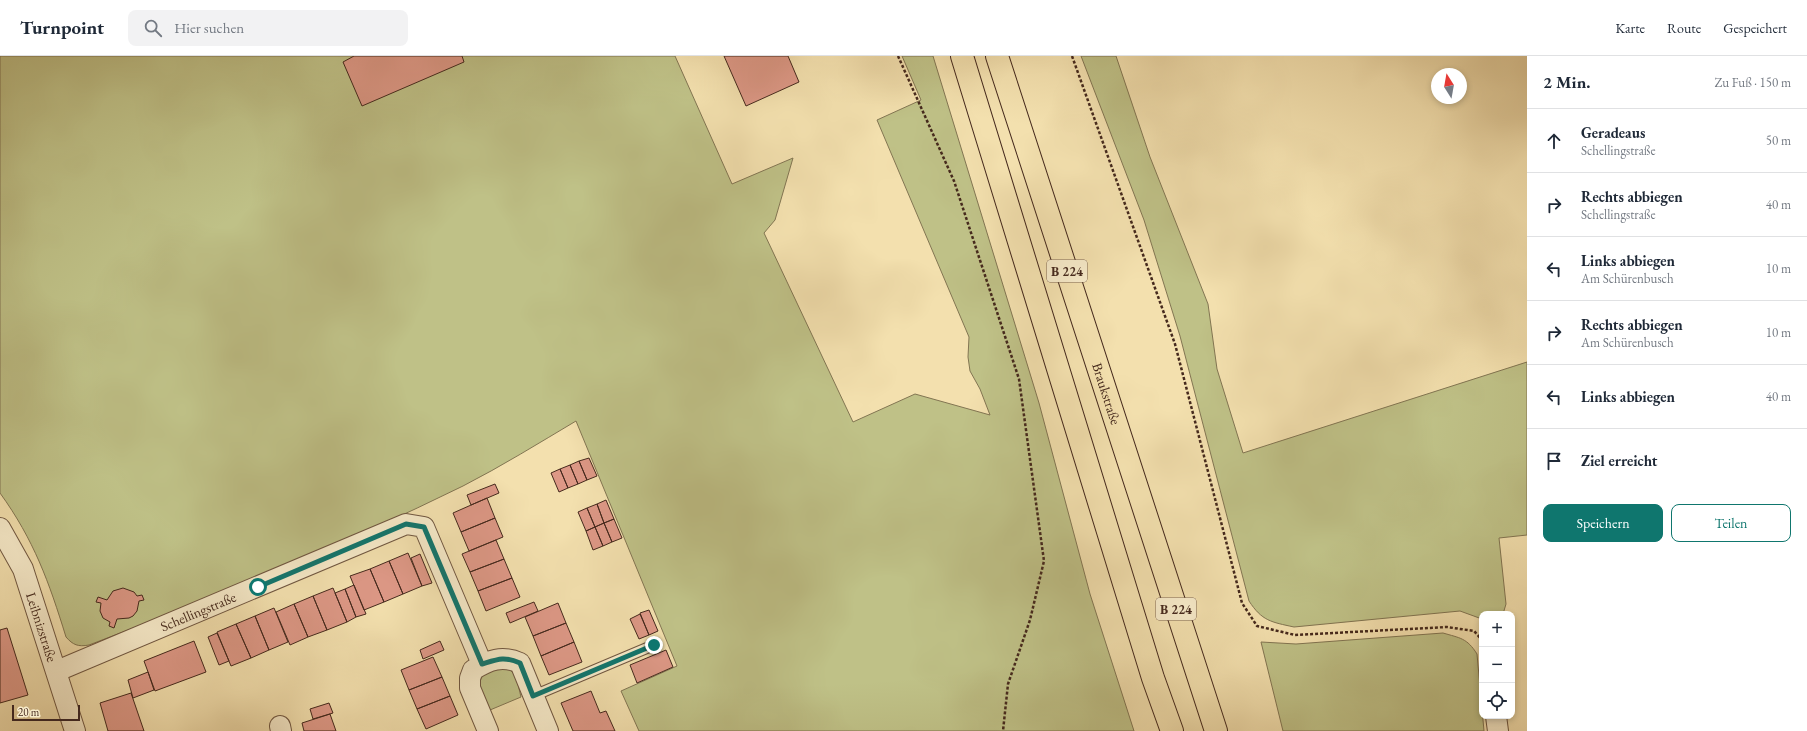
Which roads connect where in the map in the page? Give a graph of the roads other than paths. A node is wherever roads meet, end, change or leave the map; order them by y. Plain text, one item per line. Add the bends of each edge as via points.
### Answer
1 (962, 56) edge
2 (997, 56) edge
3 (0, 528) edge
4 (654, 645) dead end
5 (482, 664) junction
6 (57, 671) junction
7 (533, 696) junction
8 (1496, 719) edge
9 (75, 731) edge
10 (488, 731) edge
11 (548, 731) edge
12 (1172, 731) edge
13 (1216, 731) edge
14 (1498, 731) edge

1 - 12 main road, B 224 via 1153,678
2 - 13 main road, Braukstraße / B 224
3 - 6 street, Leibnizstraße via 23,569
4 - 7 lane
5 - 6 street, Schellingstraße via 424,527 406,524
5 - 7 street via 509,658 520,663
5 - 10 street via 473,670 470,688
6 - 9 street, Leibnizstraße
7 - 11 street
8 - 14 street

